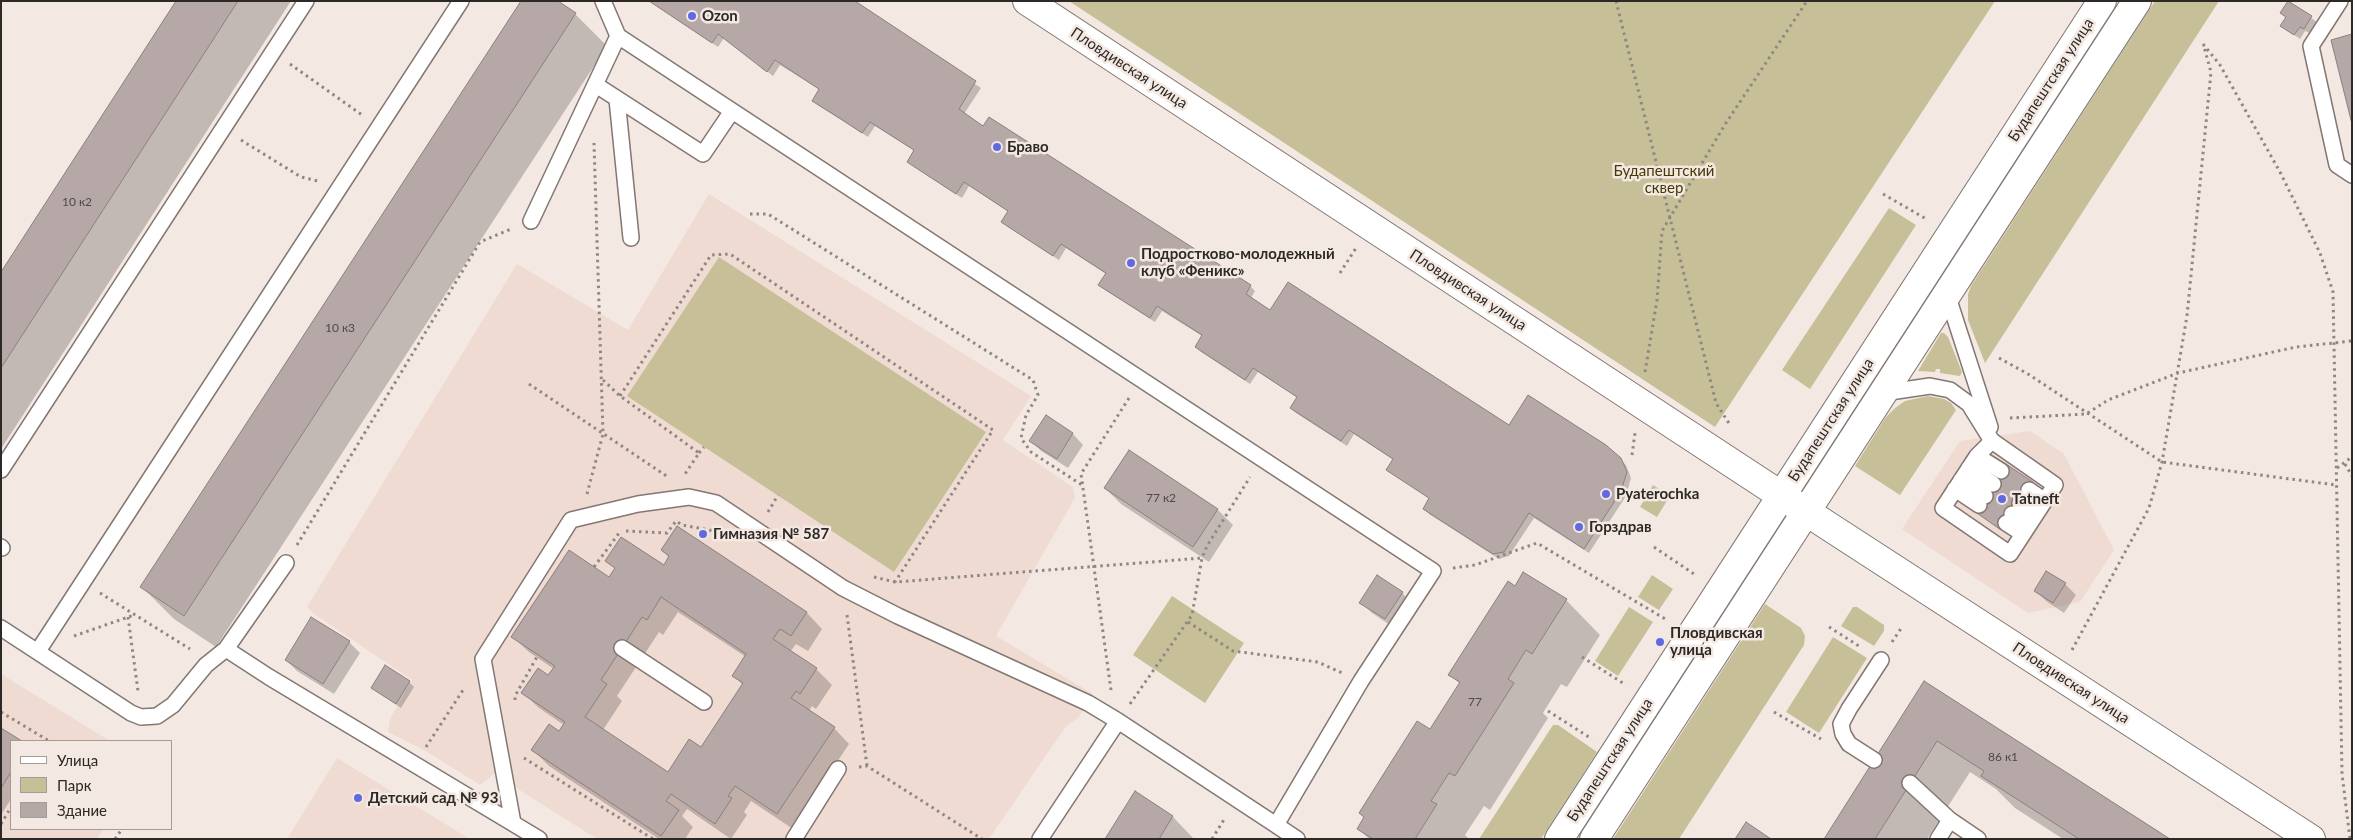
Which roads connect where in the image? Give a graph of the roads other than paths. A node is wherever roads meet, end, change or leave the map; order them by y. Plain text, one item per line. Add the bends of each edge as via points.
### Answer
1 (306, 1) edge
2 (461, 1) edge
3 (603, 1) edge
4 (1027, 1) edge
5 (2102, 1) edge
6 (2137, 1) edge
7 (2340, 1) edge
8 (618, 36) junction
9 (596, 86) junction
10 (617, 99) junction
11 (732, 111) junction
12 (2352, 174) edge
13 (531, 220) road end
14 (631, 238) dead end
15 (1947, 294) junction
16 (1883, 393) junction
17 (1992, 441) junction
18 (1, 470) edge
19 (2001, 472) dead end
20 (1966, 473) junction
21 (2028, 490) dead end
22 (1782, 496) junction
23 (2045, 501) junction
24 (1807, 511) junction
25 (2013, 513) dead end
26 (2029, 524) junction
27 (286, 563) road end
28 (1, 628) edge
29 (622, 648) dead end
30 (39, 649) junction
31 (226, 649) junction
32 (1881, 660) road end
33 (704, 702) dead end
34 (1118, 721) junction
35 (1874, 760) dead end
36 (838, 770) dead end
37 (1910, 784) dead end
38 (1950, 820) junction
39 (513, 823) junction
40 (1276, 825) junction
41 (540, 839) edge
42 (794, 839) edge
43 (1040, 839) edge
44 (1297, 839) edge
45 (1559, 839) edge
46 (1594, 839) edge
47 (1938, 839) edge
48 (1978, 839) edge
49 (2311, 839) edge

1 - 18 lane
2 - 30 lane
3 - 8 lane
4 - 22 street, Пловдивская улица
5 - 22 street, Будапештская улица
6 - 15 street, Будапештская улица
7 - 12 lane via 2311,46 2337,165
8 - 9 lane
8 - 11 lane
9 - 10 lane
9 - 13 lane
10 - 11 lane via 703,154
10 - 14 lane
11 - 40 lane via 1433,571 1361,681
15 - 16 street, Будапештская улица
15 - 17 lane via 1989,422
16 - 17 lane via 1930,386 1950,390 1969,404
16 - 24 street, Будапештская улица
17 - 20 lane
17 - 23 lane via 2055,484
19 - 20 lane
20 - 20 lane via 1985,495
20 - 26 lane via 1943,508 2010,554
21 - 23 lane
22 - 24 street, Пловдивская улица
22 - 45 street, Будапештская улица
23 - 26 lane
24 - 46 street, Будапештская улица
24 - 49 street, Пловдивская улица
25 - 26 lane
27 - 31 lane
28 - 30 lane
29 - 33 lane
30 - 31 lane via 141,717 157,716 173,705 210,662
31 - 39 lane
32 - 35 lane via 1848,709 1842,724 1849,744
34 - 39 lane via 1088,703 843,588 716,503 690,497 638,504 571,520 535,590 483,659
34 - 40 lane
34 - 43 lane
36 - 42 lane
37 - 38 lane
38 - 47 lane
38 - 48 lane
39 - 41 lane
40 - 44 lane

